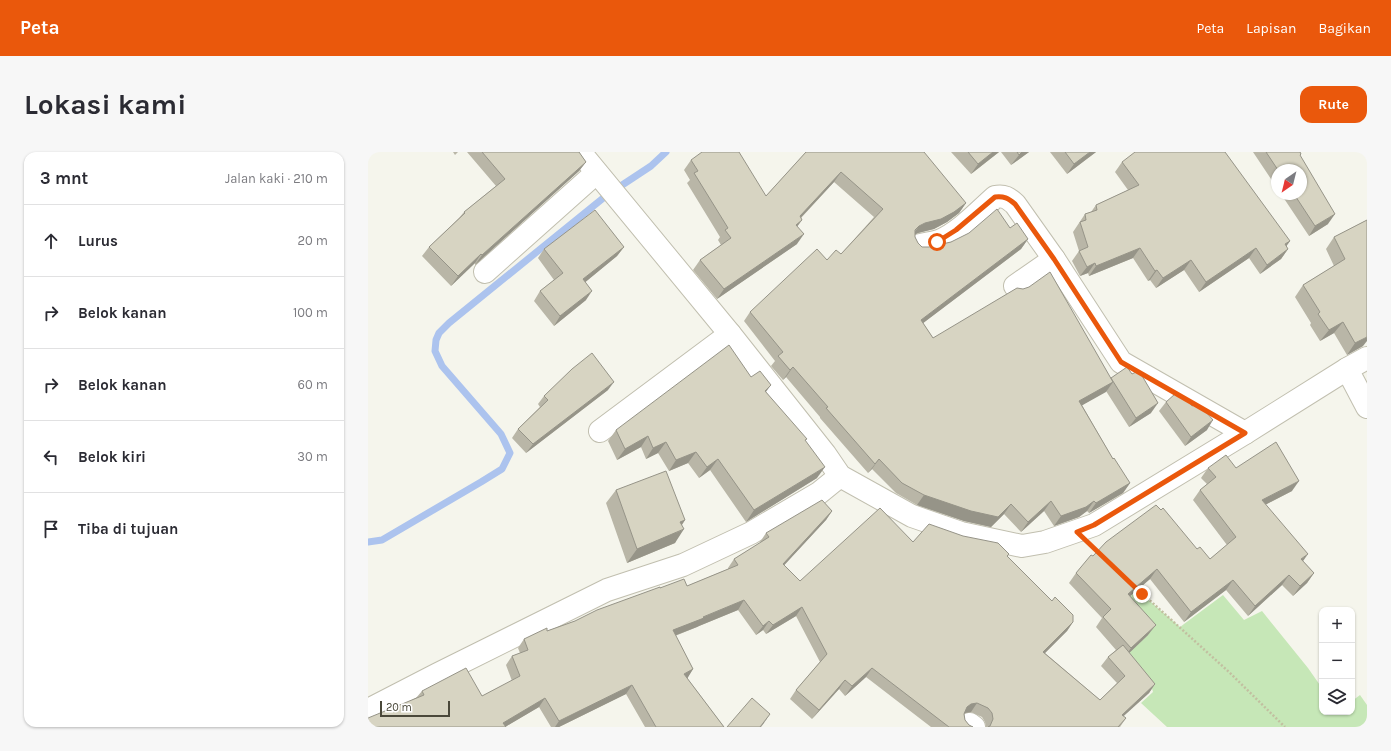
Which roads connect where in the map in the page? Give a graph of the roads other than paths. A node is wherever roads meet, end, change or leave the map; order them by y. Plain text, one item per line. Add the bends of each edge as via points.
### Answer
1 (580, 152) edge
2 (598, 176) junction
3 (920, 245) edge
4 (1054, 259) junction
5 (485, 272) dead end
6 (1015, 286) dead end
7 (730, 334) junction
8 (1367, 358) edge
9 (1347, 369) junction
10 (1367, 407) edge
11 (600, 431) dead end
12 (1245, 433) junction
13 (840, 476) junction
14 (368, 710) edge

1 - 2 street
2 - 5 street
2 - 7 street
3 - 4 street via 947,237 995,197 1001,196 1015,204
4 - 6 street
4 - 12 street via 1121,362
7 - 11 street
7 - 13 street
8 - 9 street
9 - 10 street
9 - 12 street
12 - 13 street via 1094,525 1034,545 1022,546 961,533 912,516
13 - 14 street via 819,493 751,533 683,565 607,590

